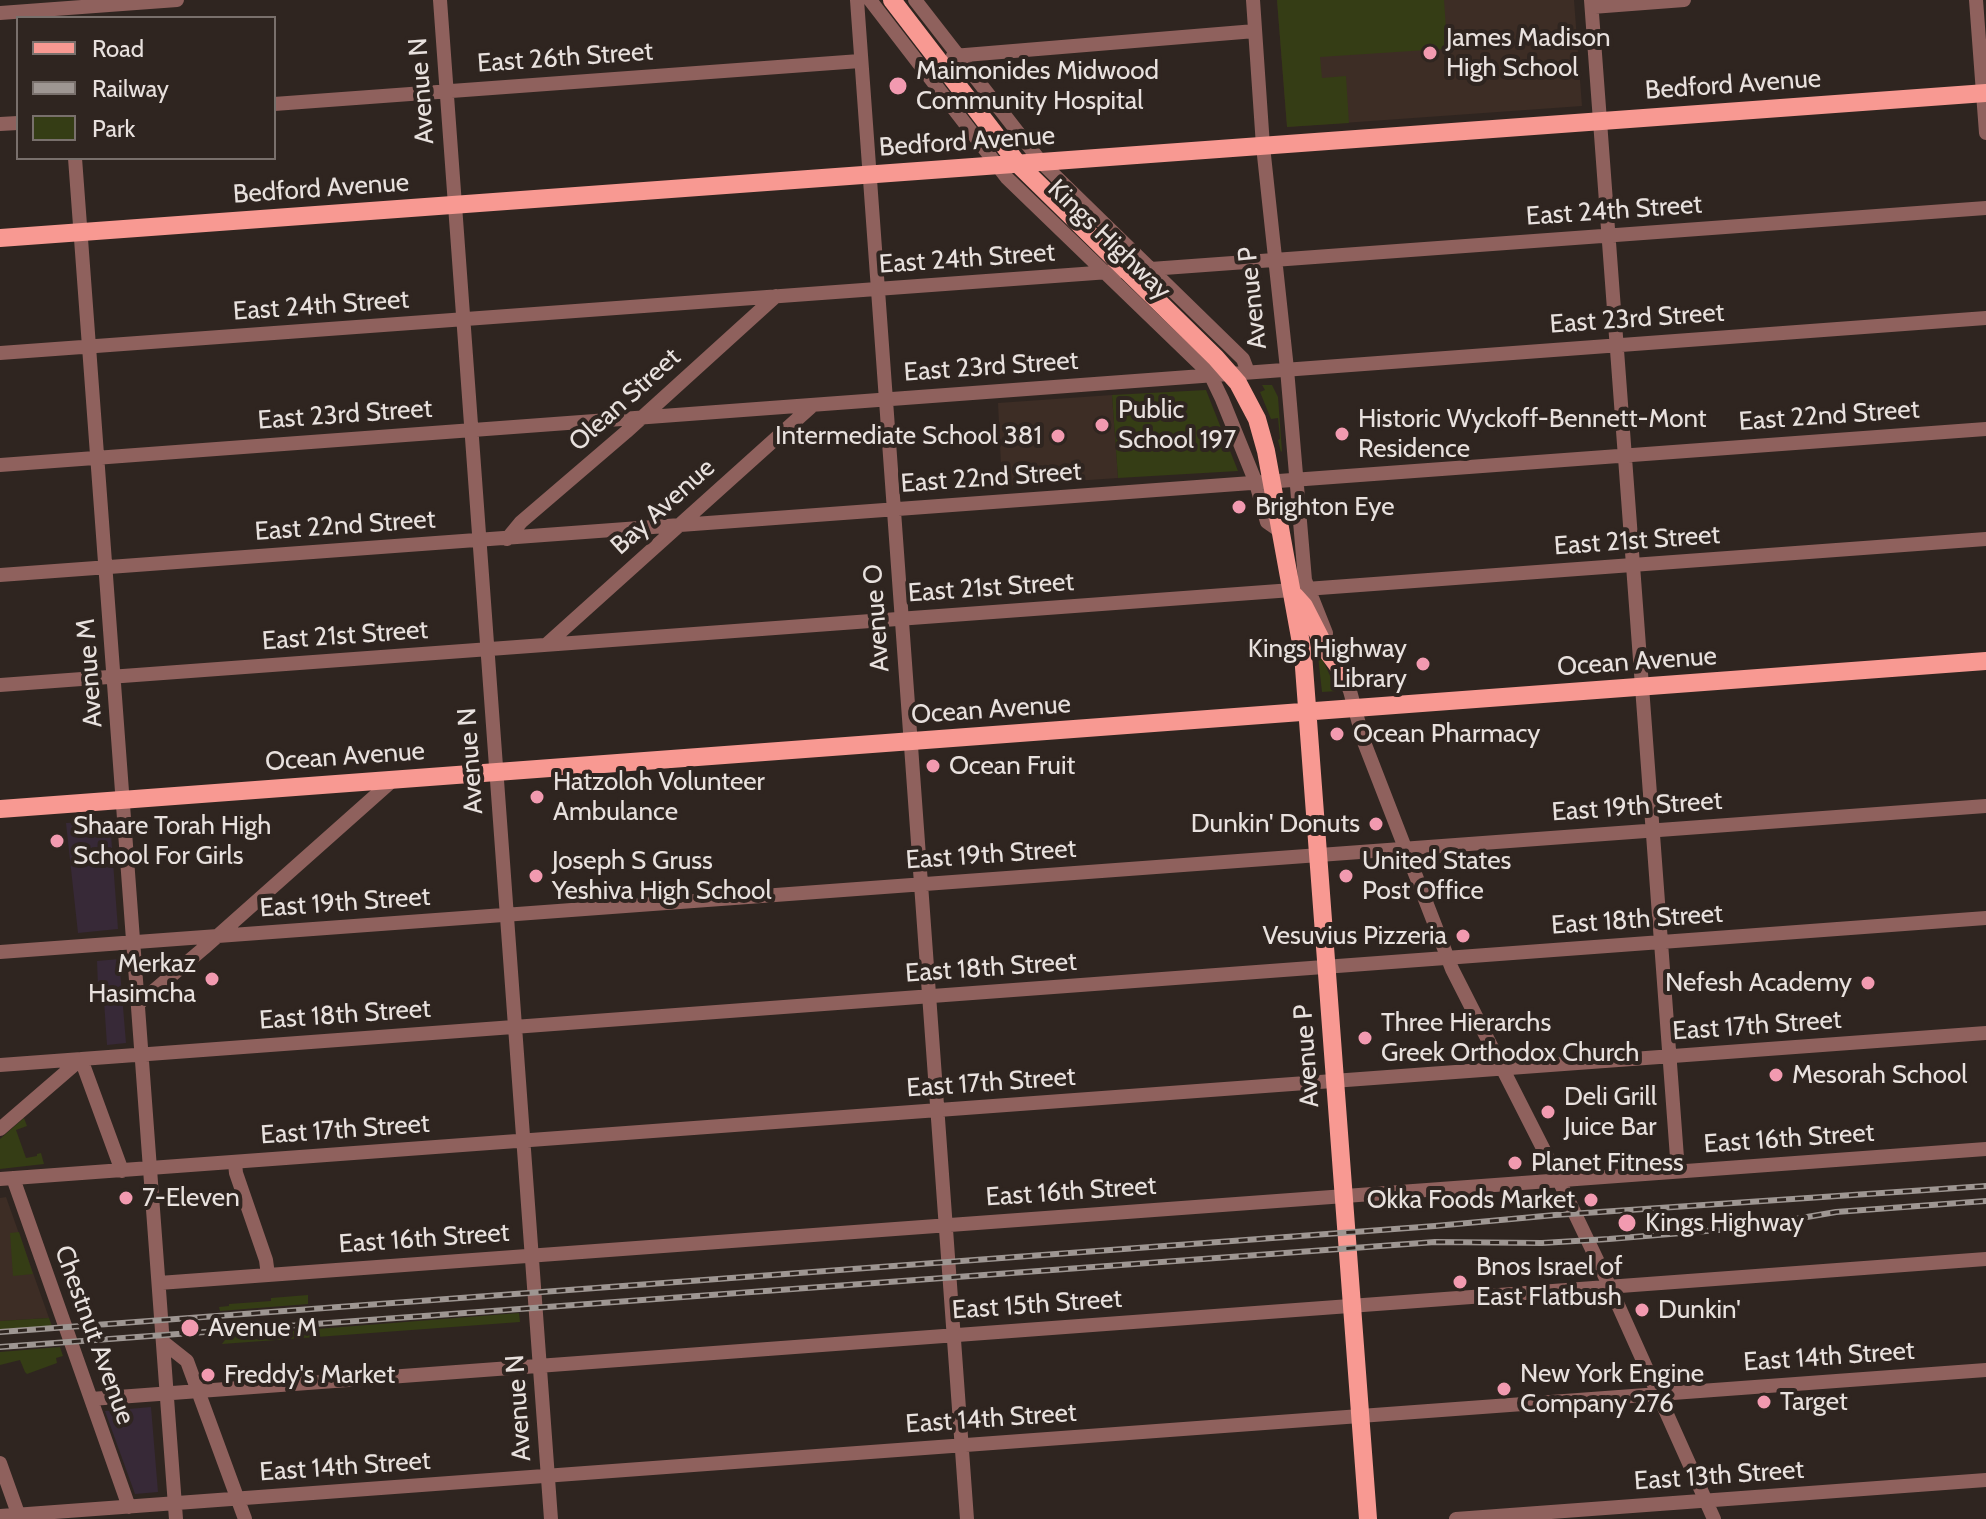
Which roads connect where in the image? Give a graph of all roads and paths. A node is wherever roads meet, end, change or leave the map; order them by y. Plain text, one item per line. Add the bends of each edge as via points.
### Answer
1 (177, 0) edge
2 (440, 0) edge
3 (857, 0) edge
4 (870, 0) edge
5 (892, 0) edge
6 (915, 0) edge
7 (1253, 0) edge
8 (1684, 0) edge
9 (1976, 0) edge
10 (1592, 3) edge
11 (64, 9) edge
12 (0, 13) edge
13 (1255, 31) junction
14 (957, 55) junction
15 (937, 58) junction
16 (860, 61) junction
17 (917, 62) junction
18 (446, 91) junction
19 (1985, 94) edge
20 (276, 104) edge
21 (1600, 121) junction
22 (1986, 133) edge
23 (1263, 146) junction
24 (75, 160) edge
25 (1041, 162) junction
26 (995, 164) junction
27 (1018, 164) junction
28 (869, 175) junction
29 (455, 206) junction
30 (1986, 208) edge
31 (81, 233) junction
32 (1609, 235) junction
33 (0, 238) edge
34 (1275, 260) junction
35 (1152, 269) junction
36 (1127, 271) junction
37 (1105, 273) junction
38 (877, 289) junction
39 (776, 296) junction
40 (1986, 318) edge
41 (463, 320) junction
42 (1617, 345) junction
43 (89, 347) junction
44 (0, 353) edge
45 (1287, 369) junction
46 (1248, 372) junction
47 (1219, 373) junction
48 (885, 399) junction
49 (813, 405) junction
50 (642, 418) junction
51 (1986, 429) edge
52 (471, 430) junction
53 (1625, 455) junction
54 (98, 457) junction
55 (0, 465) edge
56 (1297, 480) junction
57 (1264, 483) junction
58 (893, 509) junction
59 (679, 526) junction
60 (507, 539) junction
61 (1986, 539) edge
62 (479, 540) junction
63 (1633, 565) junction
64 (106, 568) junction
65 (0, 575) edge
66 (1300, 590) junction
67 (901, 619) junction
68 (546, 646) junction
69 (488, 650) junction
70 (1986, 661) edge
71 (1342, 671) joint
72 (114, 677) junction
73 (0, 685) edge
74 (1642, 688) junction
75 (1355, 709) junction
76 (1307, 713) junction
77 (910, 742) junction
78 (495, 772) junction
79 (393, 780) junction
80 (123, 800) junction
81 (1986, 806) edge
82 (0, 809) edge
83 (1652, 830) junction
84 (1404, 849) junction
85 (1318, 855) junction
86 (921, 885) junction
87 (507, 915) junction
88 (1986, 918) edge
89 (217, 936) junction
90 (133, 942) junction
91 (1661, 942) junction
92 (0, 952) edge
93 (1447, 958) junction
94 (1326, 967) junction
95 (929, 996) junction
96 (138, 1004) junction
97 (515, 1027) junction
98 (1986, 1033) edge
99 (142, 1055) junction
100 (1669, 1057) junction
101 (81, 1059) junction
102 (0, 1065) edge
103 (1503, 1069) junction
104 (1335, 1081) junction
105 (938, 1110) junction
106 (0, 1129) edge
107 (523, 1141) junction
108 (1986, 1149) edge
109 (235, 1163) junction
110 (150, 1169) junction
111 (122, 1171) junction
112 (1678, 1171) junction
113 (6, 1179) edge
114 (1559, 1180) junction
115 (1343, 1196) junction
116 (946, 1225) junction
117 (531, 1256) junction
118 (1986, 1259) edge
119 (268, 1275) junction
120 (159, 1283) junction
121 (1610, 1287) junction
122 (1352, 1306) junction
123 (954, 1335) junction
124 (163, 1342) junction
125 (540, 1366) junction
126 (1986, 1370) edge
127 (199, 1391) junction
128 (167, 1393) junction
129 (1659, 1394) junction
130 (91, 1399) junction
131 (1360, 1416) junction
132 (962, 1445) junction
133 (0, 1463) edge
134 (548, 1476) junction
135 (1986, 1480) edge
136 (238, 1499) junction
137 (1707, 1501) junction
138 (175, 1503) junction
139 (129, 1507) junction
140 (0, 1516) edge
141 (20, 1517) edge
142 (176, 1519) edge
143 (245, 1519) edge
144 (551, 1519) edge
145 (967, 1519) edge
146 (1368, 1519) edge
147 (1456, 1519) edge
148 (1701, 1519) edge
149 (1714, 1519) edge

1 - 11 street
2 - 18 street, Avenue N
3 - 16 street, Avenue O
4 - 17 street, Kings Highway
5 - 15 main road, Kings Highway
6 - 14 street, Kings Highway
7 - 13 street, Avenue P
8 - 10 street
9 - 19 street
10 - 21 street
11 - 12 street
13 - 14 street
13 - 23 street, Avenue P
14 - 15 street
14 - 25 street, Kings Highway
15 - 17 street
15 - 27 main road, Kings Highway
16 - 18 street, East 26th Street
16 - 28 street, Avenue O
17 - 26 street, Kings Highway
18 - 20 street, East 26th Street
18 - 29 street, Avenue N
19 - 21 main road, Bedford Avenue
19 - 22 street
21 - 23 main road, Bedford Avenue
21 - 32 street
23 - 25 main road, Bedford Avenue
23 - 34 street, Avenue P
24 - 31 street, Avenue M
25 - 27 main road, Bedford Avenue
25 - 35 street, Kings Highway
26 - 27 main road, Bedford Avenue
26 - 28 main road, Bedford Avenue
26 - 37 street, Kings Highway
27 - 36 main road, Kings Highway
28 - 29 main road, Bedford Avenue
28 - 38 street, Avenue O
29 - 31 main road, Bedford Avenue
29 - 41 street, Avenue N
30 - 32 street, East 24th Street
31 - 33 main road, Bedford Avenue
31 - 43 street, Avenue M
32 - 34 street, East 24th Street
32 - 42 street
34 - 35 street, East 24th Street
34 - 45 street, Avenue P
35 - 36 street, East 24th Street
35 - 46 street, Kings Highway via 1243,359
36 - 37 street, East 24th Street
36 - 47 main road, Kings Highway via 1197,339
37 - 38 street, East 24th Street
37 - 47 street, Kings Highway
38 - 39 street, East 24th Street
38 - 48 street, Avenue O
39 - 41 street, East 24th Street
39 - 50 street, Olean Street
40 - 42 street, East 23rd Street
41 - 43 street, East 24th Street
41 - 52 street, Avenue N
42 - 45 street, East 23rd Street
42 - 53 street
43 - 44 street, East 24th Street
43 - 54 street, Avenue M
45 - 46 street, East 23rd Street
45 - 56 street, Avenue P
46 - 47 street, East 23rd Street
47 - 48 street, East 23rd Street
47 - 57 main road, Kings Highway via 1238,383 1257,419 1266,451
48 - 49 street, East 23rd Street
48 - 58 street, Avenue O
49 - 50 street, East 23rd Street
49 - 59 street, Bay Avenue
50 - 52 street, East 23rd Street
50 - 60 street, Olean Street
51 - 53 street, East 22nd Street
52 - 54 street, East 23rd Street
52 - 62 street, Avenue N
53 - 56 street, East 22nd Street
53 - 63 street
54 - 55 street, East 23rd Street
54 - 64 street, Avenue M
56 - 57 street, East 22nd Street
56 - 66 street, Avenue P via 1305,580
57 - 58 street, East 22nd Street
57 - 66 main road, Kings Highway
58 - 59 street, East 22nd Street
58 - 67 street, Avenue O
59 - 60 street, East 22nd Street
59 - 68 street, Bay Avenue
60 - 62 street, East 22nd Street
61 - 63 street, East 21st Street
62 - 64 street, East 22nd Street
62 - 69 street, Avenue N
63 - 66 street, East 21st Street
63 - 74 street
64 - 65 street, East 22nd Street
64 - 72 street, Avenue M
66 - 67 street, East 21st Street
66 - 71 main road via 1327,651
66 - 76 main road, Avenue P
67 - 68 street, East 21st Street
67 - 77 street, Avenue O
68 - 69 street, East 21st Street
69 - 72 street, East 21st Street
69 - 78 street, Avenue N
70 - 74 main road, Ocean Avenue
71 - 75 street
72 - 73 street, East 21st Street
72 - 80 street, Avenue M
74 - 75 main road, Ocean Avenue
74 - 83 street
75 - 76 main road, Ocean Avenue
75 - 84 street
76 - 77 main road, Ocean Avenue
76 - 85 main road, Avenue P
77 - 78 main road, Ocean Avenue
77 - 86 street, Avenue O
78 - 79 main road, Ocean Avenue
78 - 87 street, Avenue N
79 - 80 main road, Ocean Avenue
79 - 89 street
80 - 82 main road, Ocean Avenue
80 - 90 street, Avenue M
81 - 83 street, East 19th Street
83 - 84 street, East 19th Street
83 - 91 street
84 - 85 street, East 19th Street
84 - 93 street
85 - 86 street, East 19th Street
85 - 94 main road, Avenue P
86 - 87 street, East 19th Street
86 - 95 street, Avenue O
87 - 89 street, East 19th Street
87 - 97 street, Avenue N
88 - 91 street, East 18th Street
89 - 90 street, East 19th Street
89 - 96 street
90 - 92 street, East 19th Street
90 - 96 street, Avenue M
91 - 93 street, East 18th Street
91 - 100 street
93 - 94 street, East 18th Street
93 - 103 street
94 - 95 street, East 18th Street
94 - 104 main road, Avenue P
95 - 97 street, East 18th Street
95 - 105 street, Avenue O
96 - 99 street, Avenue M
97 - 99 street, East 18th Street
97 - 107 street, Avenue N
98 - 100 street, East 17th Street
99 - 101 street, East 18th Street
99 - 110 street, Avenue M
100 - 103 street, East 17th Street
100 - 112 street
101 - 102 street, East 18th Street
101 - 106 street
101 - 111 street
103 - 104 street, East 17th Street
103 - 114 street
104 - 105 street, East 17th Street
104 - 115 main road, Avenue P
105 - 107 street, East 17th Street
105 - 116 street, Avenue O
107 - 109 street, East 17th Street
107 - 117 street, Avenue N
108 - 112 street, East 16th Street
109 - 110 street, East 17th Street
109 - 119 street
110 - 111 street, East 17th Street
110 - 120 street, Avenue M
111 - 113 street, East 17th Street
112 - 114 street, East 16th Street
113 - 130 street, Chestnut Avenue
114 - 115 street, East 16th Street
114 - 121 street
115 - 116 street, East 16th Street
115 - 122 main road, Avenue P
116 - 117 street, East 16th Street
116 - 123 street, Avenue O
117 - 119 street, East 16th Street
117 - 125 street, Avenue N
118 - 121 street, East 15th Street
119 - 120 street, East 16th Street
120 - 124 street, Avenue M
121 - 122 street, East 15th Street
121 - 129 street
122 - 123 street, East 15th Street
122 - 131 main road, Avenue P
123 - 125 street, East 15th Street
123 - 132 street, Avenue O
124 - 127 street via 187,1361
124 - 128 street, Avenue M
125 - 127 street, East 15th Street
125 - 134 street, Avenue N
126 - 129 street, East 14th Street
127 - 128 street, East 15th Street
127 - 136 street
128 - 130 street, East 15th Street
128 - 138 street, Avenue M
129 - 131 street, East 14th Street
129 - 137 street
130 - 139 street, Chestnut Avenue
131 - 132 street, East 14th Street
131 - 146 main road, Avenue P
132 - 134 street, East 14th Street
132 - 145 street, Avenue O
133 - 141 street
134 - 136 street, East 14th Street
134 - 144 street, Avenue N
135 - 137 street, East 13th Street
136 - 138 street, East 14th Street
136 - 143 street
137 - 147 street, East 13th Street
137 - 148 street
137 - 149 street
138 - 139 street, East 14th Street
138 - 142 street, Avenue M
139 - 141 street, East 14th Street
140 - 141 street, East 14th Street

